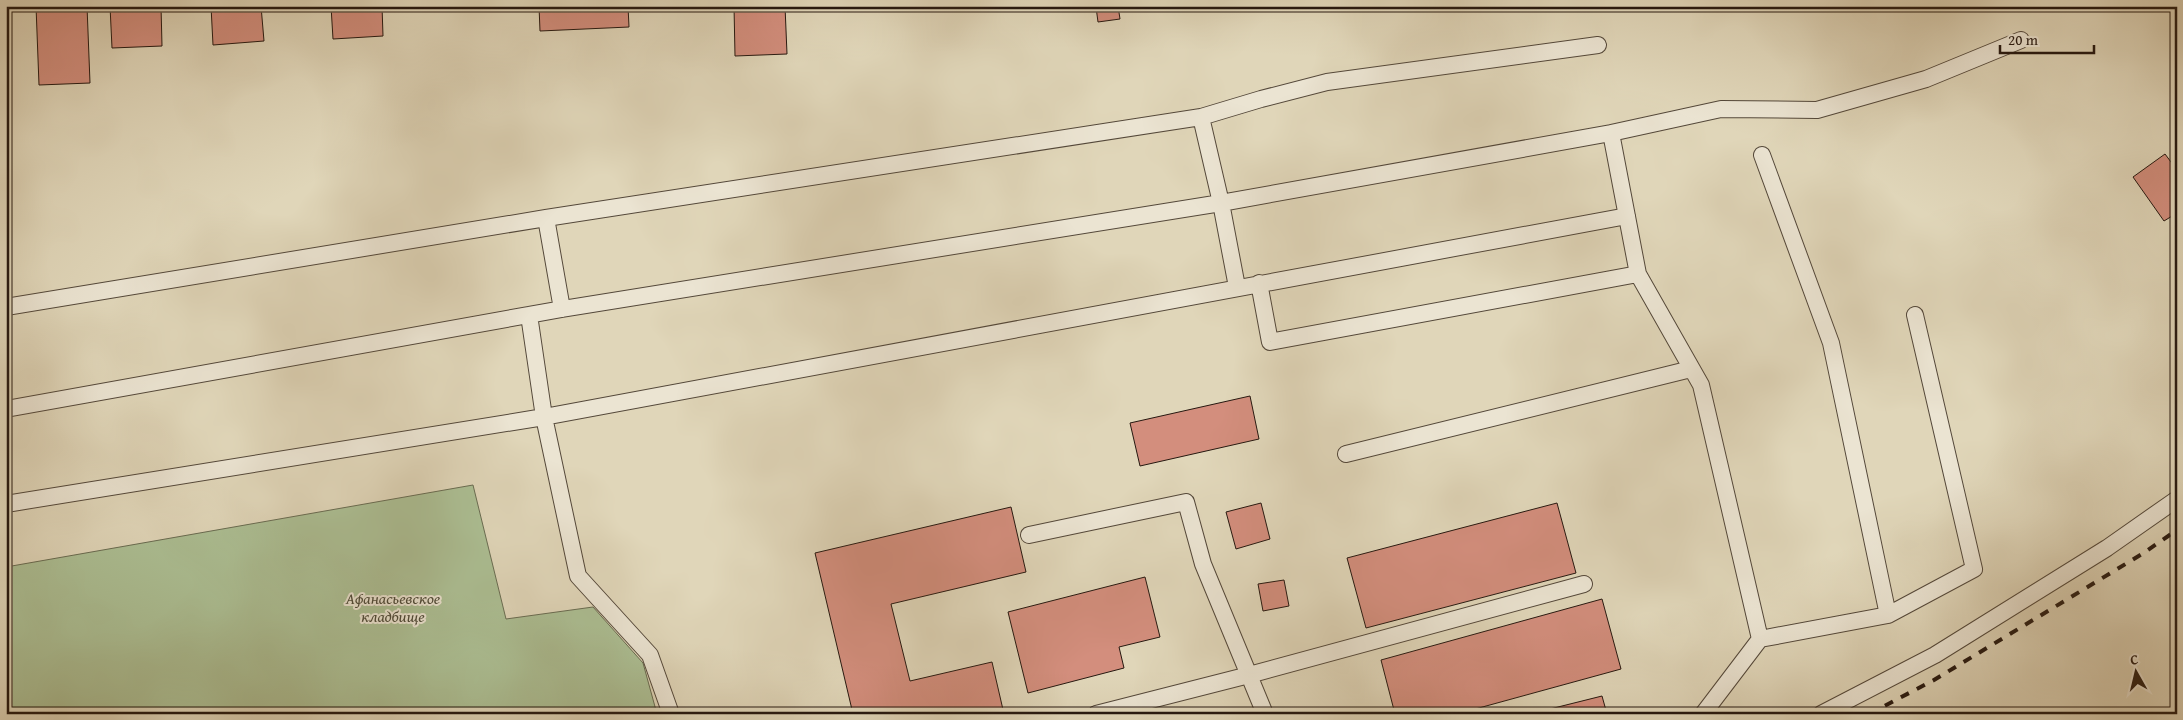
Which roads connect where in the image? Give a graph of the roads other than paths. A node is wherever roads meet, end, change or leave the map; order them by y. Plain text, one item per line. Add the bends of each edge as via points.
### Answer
1 (2021, 40) dead end
2 (1598, 45) dead end
3 (1201, 117) junction
4 (1611, 132) junction
5 (1762, 154) dead end
6 (1221, 203) junction
7 (1627, 216) junction
8 (546, 218) junction
9 (1638, 274) junction
10 (1258, 283) junction
11 (1237, 287) junction
12 (6, 307) edge
13 (562, 309) junction
14 (529, 315) junction
15 (1915, 316) dead end
16 (1691, 369) junction
17 (6, 409) edge
18 (544, 416) junction
19 (1346, 454) dead end
20 (2177, 499) edge
21 (6, 504) edge
22 (1029, 535) dead end
23 (1584, 584) dead end
24 (1888, 614) junction
25 (1760, 639) junction
26 (1249, 675) junction
27 (671, 714) edge
28 (1096, 714) edge
29 (1265, 714) edge
30 (1703, 714) edge
31 (1821, 714) edge

1 - 4 lane via 1926,79 1817,110 1721,109
2 - 3 lane via 1327,82
3 - 6 lane
3 - 8 lane
4 - 6 lane
4 - 7 lane
5 - 24 lane via 1831,343
6 - 11 lane
6 - 13 lane
7 - 9 lane
7 - 10 lane
8 - 12 lane
8 - 13 lane
9 - 10 lane via 1270,342
9 - 16 lane
10 - 11 lane
11 - 18 lane
13 - 14 lane
14 - 17 lane
14 - 18 lane
15 - 24 lane via 1974,569
16 - 19 lane
16 - 25 lane via 1701,385
18 - 21 lane
18 - 27 lane via 578,576 650,655
20 - 31 lane via 2107,548 1935,655
22 - 26 lane via 1186,502 1202,564
23 - 26 lane
24 - 25 lane
25 - 30 lane
26 - 28 lane
26 - 29 lane

